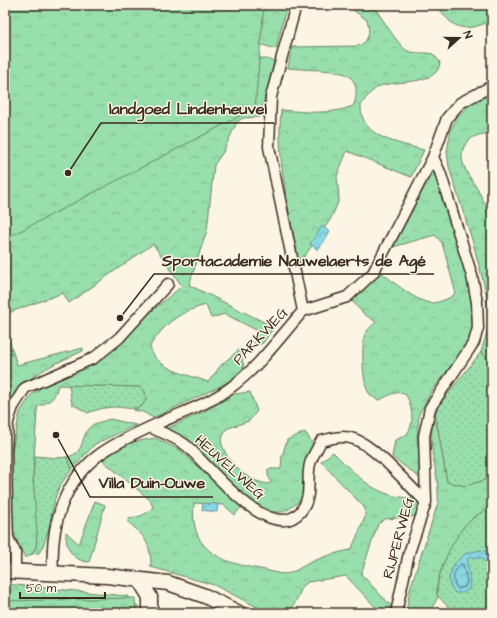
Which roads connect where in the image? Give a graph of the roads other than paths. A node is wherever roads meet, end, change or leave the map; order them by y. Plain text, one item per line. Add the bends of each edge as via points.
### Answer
1 (296, 5) edge
2 (492, 86) edge
3 (434, 157) junction
4 (168, 284) dead end
5 (303, 311) junction
6 (150, 427) junction
7 (426, 502) junction
8 (8, 538) junction
9 (5, 549) edge
10 (10, 571) edge
11 (53, 572) junction
12 (140, 581) junction
13 (150, 613) edge
14 (239, 613) edge
15 (396, 613) edge

1 - 5 street, PARKWEG via 270,97 269,147
2 - 3 street via 460,103 447,118
3 - 5 street via 373,273 347,297
3 - 7 street, RIJPERWEG via 472,276 478,328 474,342 430,408 424,436
4 - 8 street via 119,338 94,358 25,388 19,397 8,422 6,442
5 - 6 street, PARKWEG via 251,370 230,388 203,404
6 - 7 street, HEUVELWEG via 187,446 245,502 257,512 272,519 290,519 301,511 308,497 310,464 321,441 338,437 355,439 374,452
6 - 11 street, PARKWEG via 103,452 76,478 58,514 54,534
7 - 15 street, RIJPERWEG via 409,553
8 - 9 street
8 - 10 street via 15,552
10 - 11 street
11 - 12 street
12 - 13 street via 150,597
12 - 14 street via 168,583 205,596

